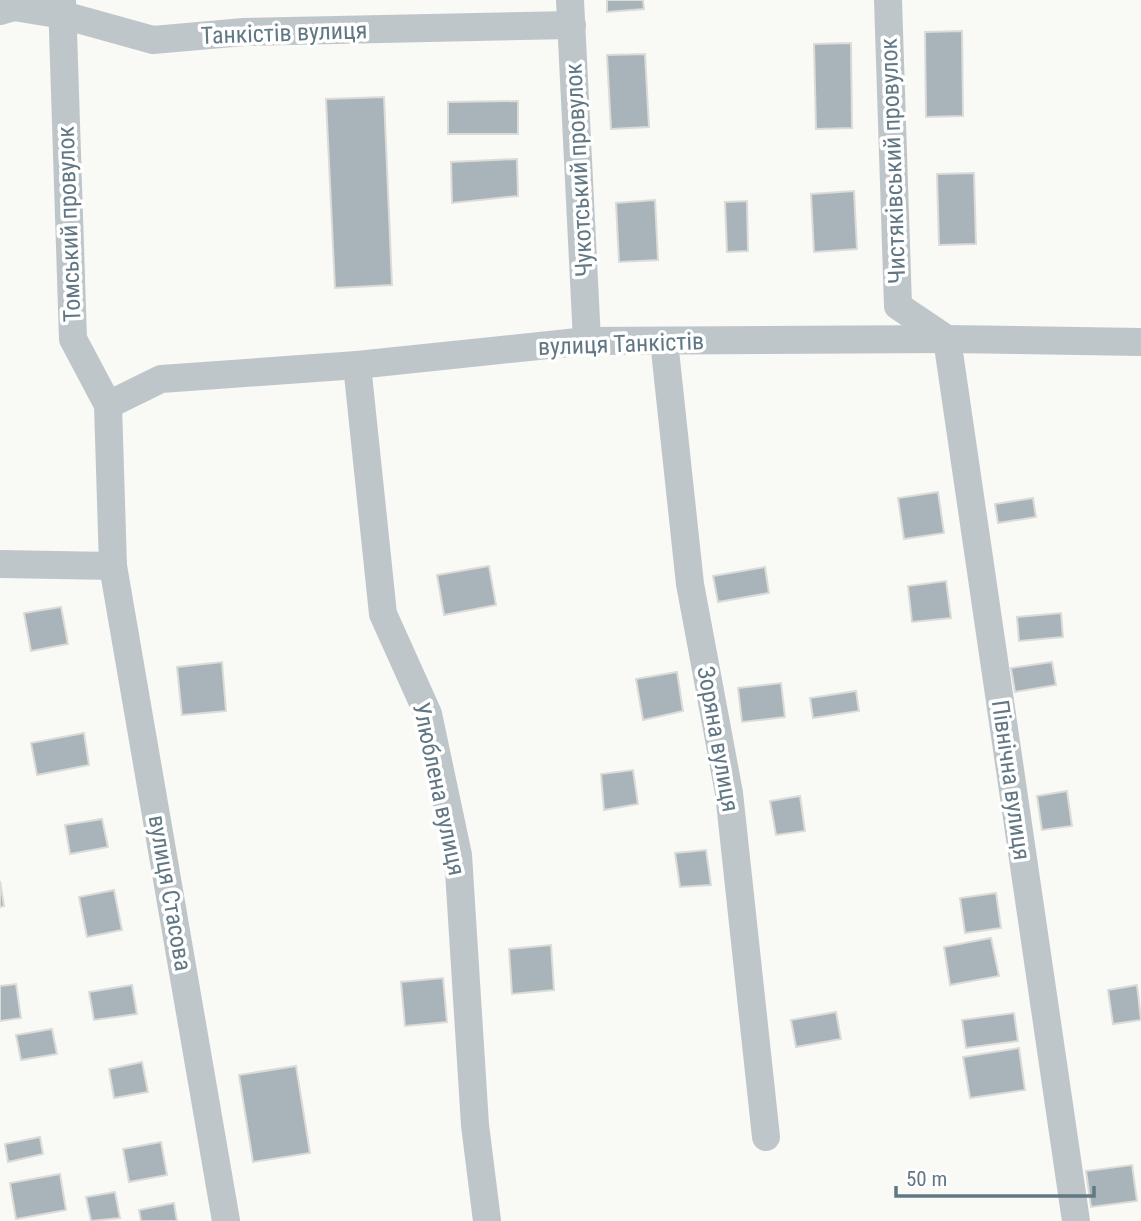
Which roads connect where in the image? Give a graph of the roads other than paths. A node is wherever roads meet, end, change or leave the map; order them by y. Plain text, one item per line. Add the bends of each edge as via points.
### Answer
1 (888, 0) edge
2 (62, 8) edge
3 (0, 11) edge
4 (571, 12) edge
5 (947, 339) junction
6 (587, 341) junction
7 (664, 341) junction
8 (1141, 341) edge
9 (357, 365) junction
10 (108, 405) junction
11 (0, 564) edge
12 (113, 566) junction
13 (766, 1136) dead end
14 (226, 1221) edge
15 (487, 1221) edge
16 (1076, 1221) edge

1 - 5 street, Чистяківський провулок via 898,306
2 - 3 street, Танкістів вулиця
2 - 4 street, Танкістів вулиця via 152,40
2 - 10 street, Томський провулок via 73,339
4 - 6 street, Чукотський провулок
5 - 7 street, вулиця Танкістів
5 - 8 street, вулиця Танкістів
5 - 16 street, Північна вулиця
6 - 7 street, вулиця Танкістів
6 - 9 street, вулиця Танкістів
7 - 13 street, Зоряна вулиця via 690,584 729,793
9 - 10 street, вулиця Танкістів via 161,379
9 - 15 street, Улюблена вулиця via 383,614 428,715 458,855 475,1125
10 - 12 street, Томський провулок
11 - 12 street
12 - 14 street, вулиця Стасова

